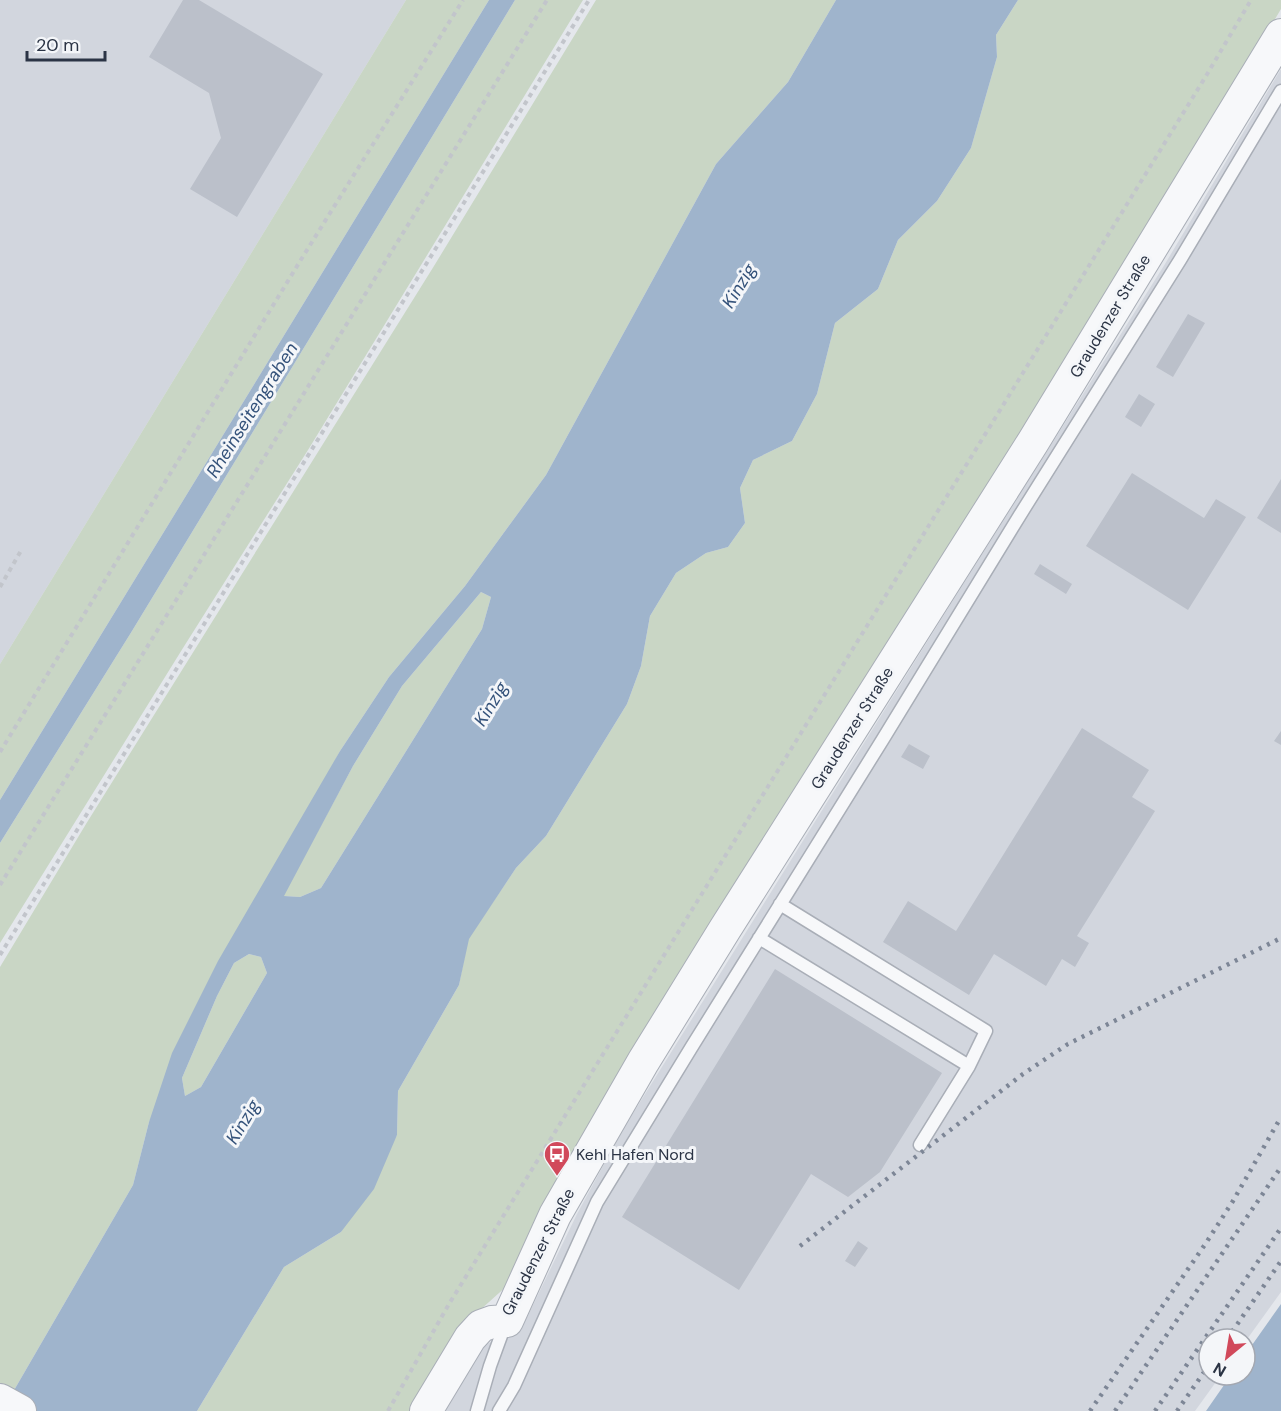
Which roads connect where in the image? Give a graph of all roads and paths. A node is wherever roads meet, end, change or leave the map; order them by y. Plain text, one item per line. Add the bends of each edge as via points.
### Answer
1 (463, 0) edge
2 (547, 0) edge
3 (589, 0) edge
4 (1251, 0) edge
5 (1281, 35) edge
6 (1281, 91) edge
7 (1198, 200) junction
8 (22, 549) dead end
9 (0, 587) edge
10 (0, 752) edge
11 (0, 885) edge
12 (780, 904) junction
13 (759, 939) junction
14 (0, 955) edge
15 (969, 1066) junction
16 (920, 1145) dead end
17 (507, 1321) junction
18 (0, 1400) edge
19 (20, 1411) edge
20 (388, 1411) edge
21 (426, 1411) edge
22 (477, 1411) edge
23 (500, 1411) edge

1 - 10 path
2 - 11 path
3 - 14 path
4 - 20 path via 462,1284
5 - 7 street, Graudenzer Straße
6 - 7 lane
7 - 12 lane via 1180,260
7 - 17 street, Graudenzer Straße via 1033,442 643,1062 555,1215
8 - 9 path
12 - 13 lane
12 - 15 lane via 986,1031
13 - 15 lane
13 - 23 lane via 597,1202
15 - 16 lane
17 - 21 street, Graudenzer Straße via 481,1326 470,1338
17 - 22 lane
18 - 19 street

